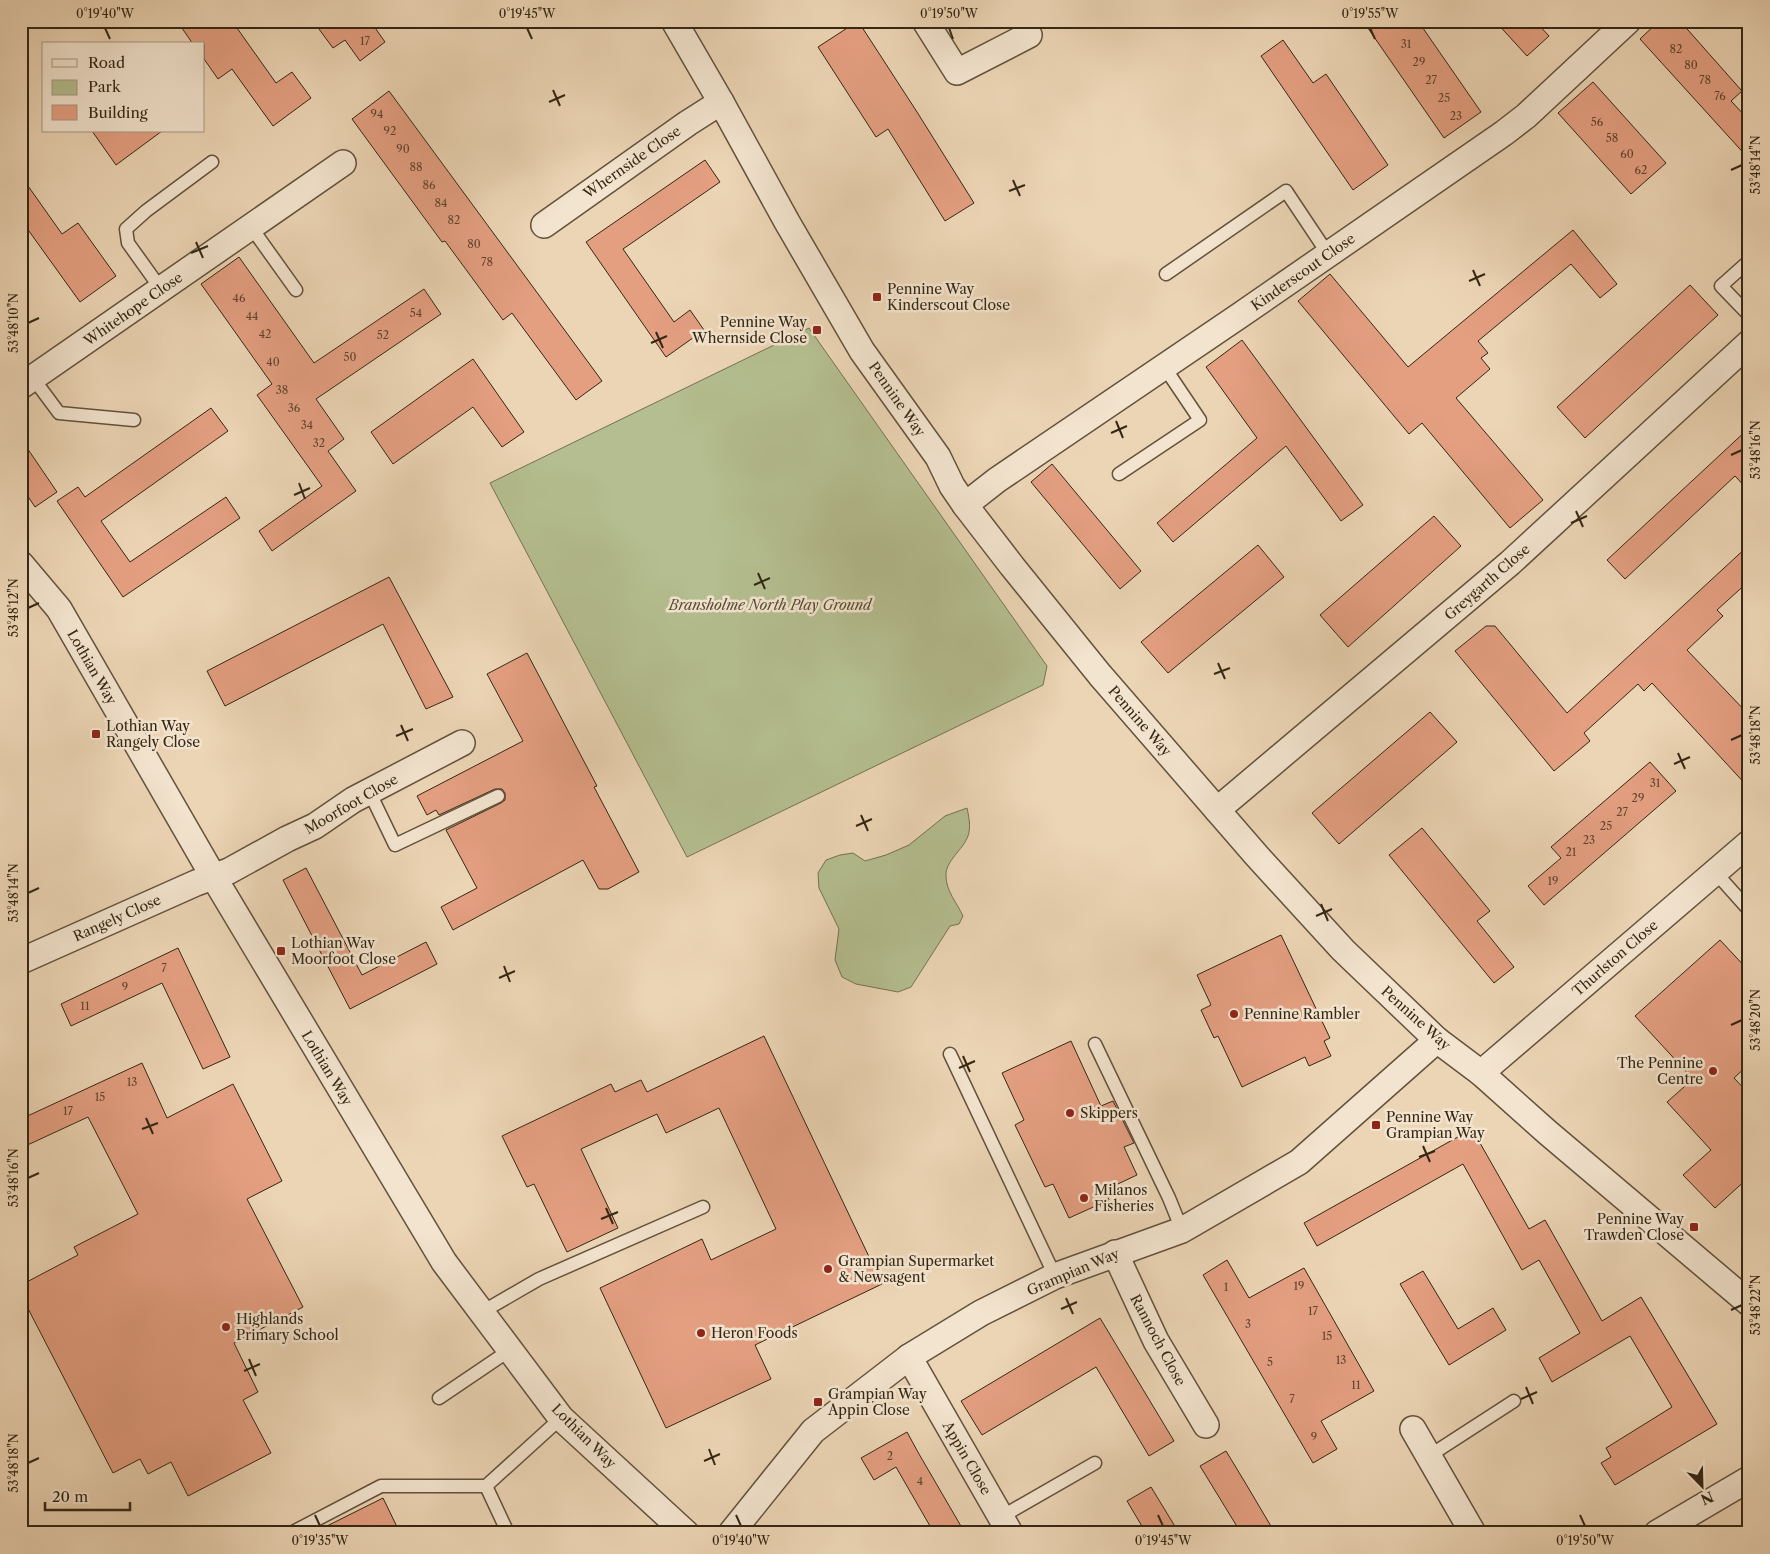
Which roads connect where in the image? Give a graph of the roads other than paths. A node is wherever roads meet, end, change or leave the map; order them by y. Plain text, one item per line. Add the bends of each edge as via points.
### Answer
1 (674, 21) edge
2 (925, 21) edge
3 (1628, 21) edge
4 (1029, 35) dead end
5 (721, 102) junction
6 (212, 162) dead end
7 (343, 163) dead end
8 (544, 225) dead end
9 (251, 227) junction
10 (1328, 254) junction
11 (1749, 261) edge
12 (1166, 274) dead end
13 (161, 290) junction
14 (296, 290) dead end
15 (1749, 315) edge
16 (1749, 343) edge
17 (1165, 368) junction
18 (27, 382) edge
19 (134, 420) dead end
20 (1120, 474) dead end
21 (965, 505) junction
22 (21, 564) edge
23 (462, 743) dead end
24 (369, 791) junction
25 (498, 796) dead end
26 (1217, 810) junction
27 (1749, 843) edge
28 (1716, 872) junction
29 (213, 876) junction
30 (1749, 910) edge
31 (21, 961) edge
32 (1437, 1040) junction
33 (1095, 1044) dead end
34 (950, 1054) dead end
35 (1481, 1073) junction
36 (703, 1207) dead end
37 (1182, 1230) junction
38 (1115, 1253) junction
39 (1055, 1276) junction
40 (1749, 1303) edge
41 (482, 1312) junction
42 (510, 1350) junction
43 (909, 1357) junction
44 (439, 1398) dead end
45 (1514, 1401) dead end
46 (561, 1418) junction
47 (1206, 1425) dead end
48 (1412, 1428) dead end
49 (1430, 1456) junction
50 (1095, 1463) dead end
51 (1749, 1479) edge
52 (486, 1486) junction
53 (1006, 1525) edge
54 (291, 1533) edge
55 (508, 1533) edge
56 (686, 1533) edge
57 (731, 1533) edge
58 (1473, 1533) edge
59 (1657, 1533) edge

1 - 5 street, Pennine Way
2 - 4 street via 958,72
3 - 10 street, Kinderscout Close via 1526,116
5 - 8 street, Whernside Close
5 - 21 street, Pennine Way via 862,351 938,457
6 - 13 lane via 126,229 128,243
7 - 9 street, Whitehope Close
9 - 13 street, Whitehope Close
9 - 14 lane
10 - 12 lane via 1286,191
10 - 17 street, Kinderscout Close
11 - 15 lane via 1721,286
13 - 18 street, Whitehope Close
16 - 26 street, Greygarth Close via 1504,568
17 - 20 lane via 1200,420
17 - 21 street, Kinderscout Close via 997,480
18 - 19 lane via 58,414
21 - 26 street, Pennine Way via 1100,675
22 - 29 street, Lothian Way via 59,609
23 - 24 street, Moorfoot Close
24 - 25 lane via 395,845
24 - 29 street, Moorfoot Close via 315,826
26 - 32 street, Pennine Way via 1343,950
27 - 28 street, Thurlston Close
28 - 30 lane
28 - 35 street, Thurlston Close
29 - 31 street, Rangely Close
29 - 41 street, Lothian Way via 444,1262
32 - 35 street, Pennine Way
32 - 37 street, Grampian Way via 1299,1162
33 - 37 lane
34 - 39 lane
35 - 40 street, Pennine Way
36 - 41 lane via 539,1279
37 - 38 street, Grampian Way
38 - 39 street, Grampian Way
38 - 47 street, Rannoch Close via 1156,1341
39 - 43 street, Grampian Way via 981,1313
41 - 42 street, Lothian Way
42 - 44 lane
42 - 46 street, Lothian Way
43 - 53 street, Appin Close
43 - 57 street, Grampian Way via 814,1432
45 - 49 lane
46 - 52 lane
46 - 56 street, Lothian Way
48 - 49 street
49 - 58 street
50 - 53 lane
51 - 59 street
52 - 54 lane via 381,1486
52 - 55 lane

